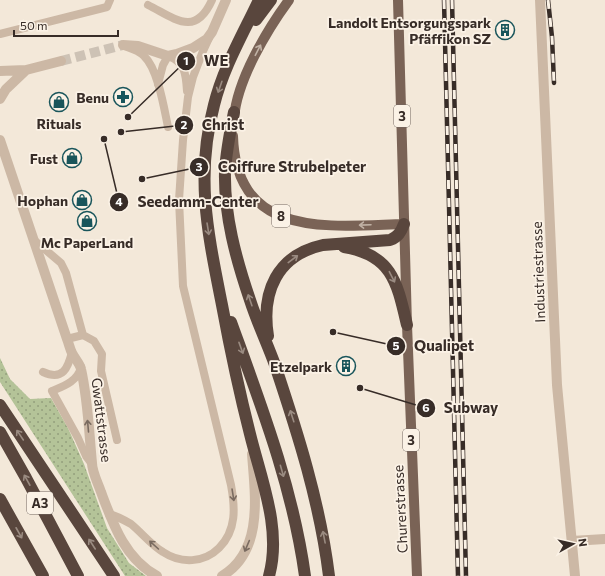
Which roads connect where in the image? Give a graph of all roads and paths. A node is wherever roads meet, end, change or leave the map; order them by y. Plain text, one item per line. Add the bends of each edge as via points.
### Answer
1 (110, 0) edge
2 (212, 0) edge
3 (226, 0) edge
4 (259, 0) edge
5 (271, 0) edge
6 (290, 0) edge
7 (398, 0) edge
8 (540, 0) edge
9 (148, 5) dead end
10 (212, 32) junction
11 (0, 34) edge
12 (123, 45) joint
13 (235, 51) junction
14 (168, 56) junction
15 (61, 61) tunnel mouth
16 (26, 70) junction
17 (0, 72) edge
18 (16, 78) junction
19 (0, 84) edge
20 (158, 84) junction
21 (188, 97) junction
22 (0, 99) edge
23 (234, 112) junction
24 (168, 127) dead end
25 (0, 140) edge
26 (404, 224) junction
27 (34, 240) junction
28 (323, 245) junction
29 (218, 285) junction
30 (407, 325) junction
31 (83, 335) junction
32 (67, 339) junction
33 (72, 352) junction
34 (274, 362) junction
35 (80, 368) junction
36 (43, 372) dead end
37 (0, 405) edge
38 (0, 432) edge
39 (251, 438) junction
40 (117, 440) dead end
41 (92, 464) junction
42 (0, 499) edge
43 (109, 514) junction
44 (605, 540) edge
45 (572, 541) junction
46 (43, 576) edge
47 (78, 576) edge
48 (114, 576) edge
49 (157, 576) edge
50 (222, 576) edge
51 (269, 576) edge
52 (305, 576) edge
53 (329, 576) edge
54 (417, 576) edge
55 (575, 576) edge

1 - 11 lane via 107,6
2 - 9 lane via 201,17 183,22
3 - 10 street
4 - 13 highway
5 - 13 highway
23 -> 6 main road, 8 via 257,52 269,29
7 - 26 main road, 3
8 - 45 street, Industriestrasse via 557,385
10 - 14 street via 193,48
10 - 21 lane via 196,67
12 - 14 street via 138,46
12 - 20 lane via 144,56
13 -> 29 highway via 214,104 204,164 205,211
14 - 20 lane
14 - 21 lane via 178,60 184,69
15 - 16 street
16 - 17 street
16 - 18 street
18 - 19 street
18 - 22 street
20 - 24 lane
21 -> 43 lane via 179,200 182,286 225,457 234,498 234,520 223,544 217,550 202,559 187,561 170,557 127,522
26 -> 23 main road, 8 via 341,226 306,223 285,218 268,209 246,188 237,170 233,148
34 -> 23 highway via 250,300 229,222 225,174
25 - 27 street, Gwattstrasse
26 - 28 highway via 399,234 390,240
26 - 30 main road, Churerstrasse / 3
27 - 31 lane via 66,273
27 - 32 street, Gwattstrasse
28 -> 30 highway via 362,250 386,266 396,286
34 -> 28 highway via 266,315 272,284 288,261 302,252
29 - 39 highway via 237,383
29 -> 52 highway via 281,469 296,524
30 - 54 main road, Churerstrasse / 3
31 - 32 lane
31 - 40 lane via 94,341 102,354 101,371
32 - 33 street, Gwattstrasse
33 - 35 street, Gwattstrasse
33 - 36 lane via 68,366 62,372
53 -> 34 highway via 311,480
41 -> 35 street, Gwattstrasse
35 - 41 lane, Gwattstrasse via 74,380 52,391
48 -> 37 highway
47 -> 38 highway, A3
39 -> 50 street via 255,503 253,530 238,562
39 - 51 highway via 272,531 273,558
41 - 43 street, Gwattstrasse
42 -> 46 highway, A3
43 - 49 street, Gwattstrasse via 123,544 143,566
44 - 45 street
45 - 55 street, Industriestrasse

